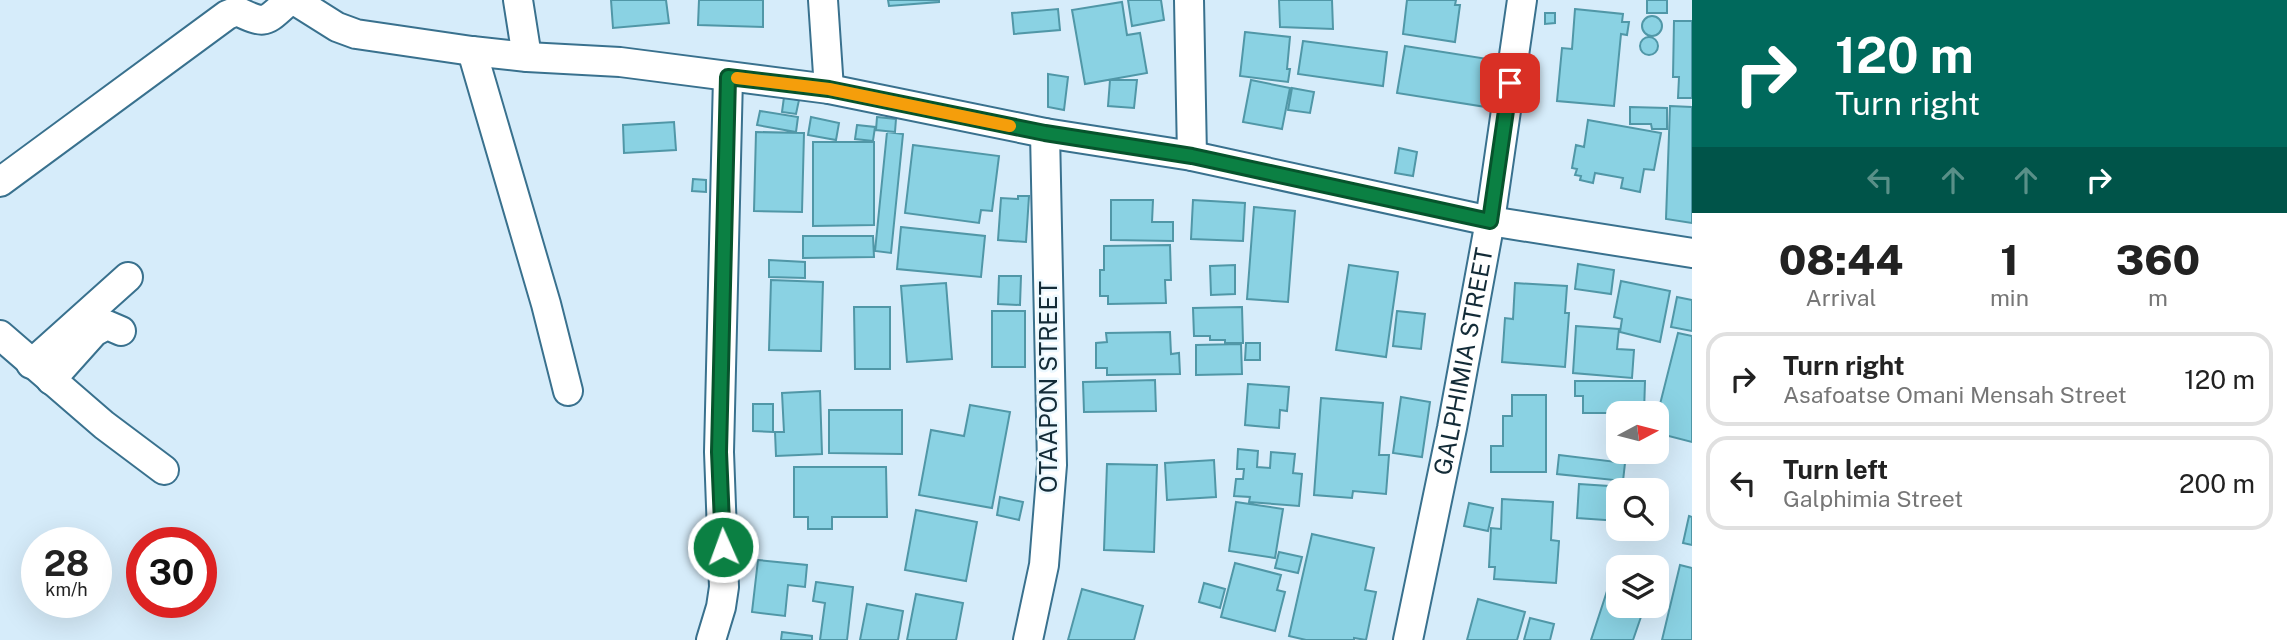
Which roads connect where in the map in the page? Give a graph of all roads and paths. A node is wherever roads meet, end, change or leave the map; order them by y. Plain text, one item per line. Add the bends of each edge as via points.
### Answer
1 (292, 0) edge
2 (518, 0) edge
3 (823, 0) edge
4 (1189, 0) edge
5 (1522, 0) edge
6 (472, 51) junction
7 (527, 57) junction
8 (728, 77) junction
9 (829, 89) junction
10 (1045, 133) junction
11 (1192, 156) junction
12 (0, 182) edge
13 (1490, 221) junction
14 (1692, 253) edge
15 (128, 277) dead end
16 (121, 331) dead end
17 (0, 335) edge
18 (41, 372) junction
19 (568, 391) dead end
20 (164, 470) dead end
21 (711, 640) edge
22 (1028, 640) edge
23 (1408, 640) edge

1 - 6 street via 356,34
1 - 12 street via 265,21 237,11 227,15
2 - 7 street
3 - 9 street
4 - 11 street
5 - 13 street, GALPHIMIA STREET
6 - 7 street
6 - 19 street
7 - 8 street via 620,62
8 - 9 street
8 - 21 street via 719,452 724,587
9 - 10 street
10 - 11 street
10 - 22 street, OTAAPON STREET via 1052,465 1044,565
11 - 13 street
13 - 14 street
13 - 23 street, GALPHIMIA STREET
15 - 18 street
16 - 18 street via 107,325
17 - 18 street
18 - 20 street

